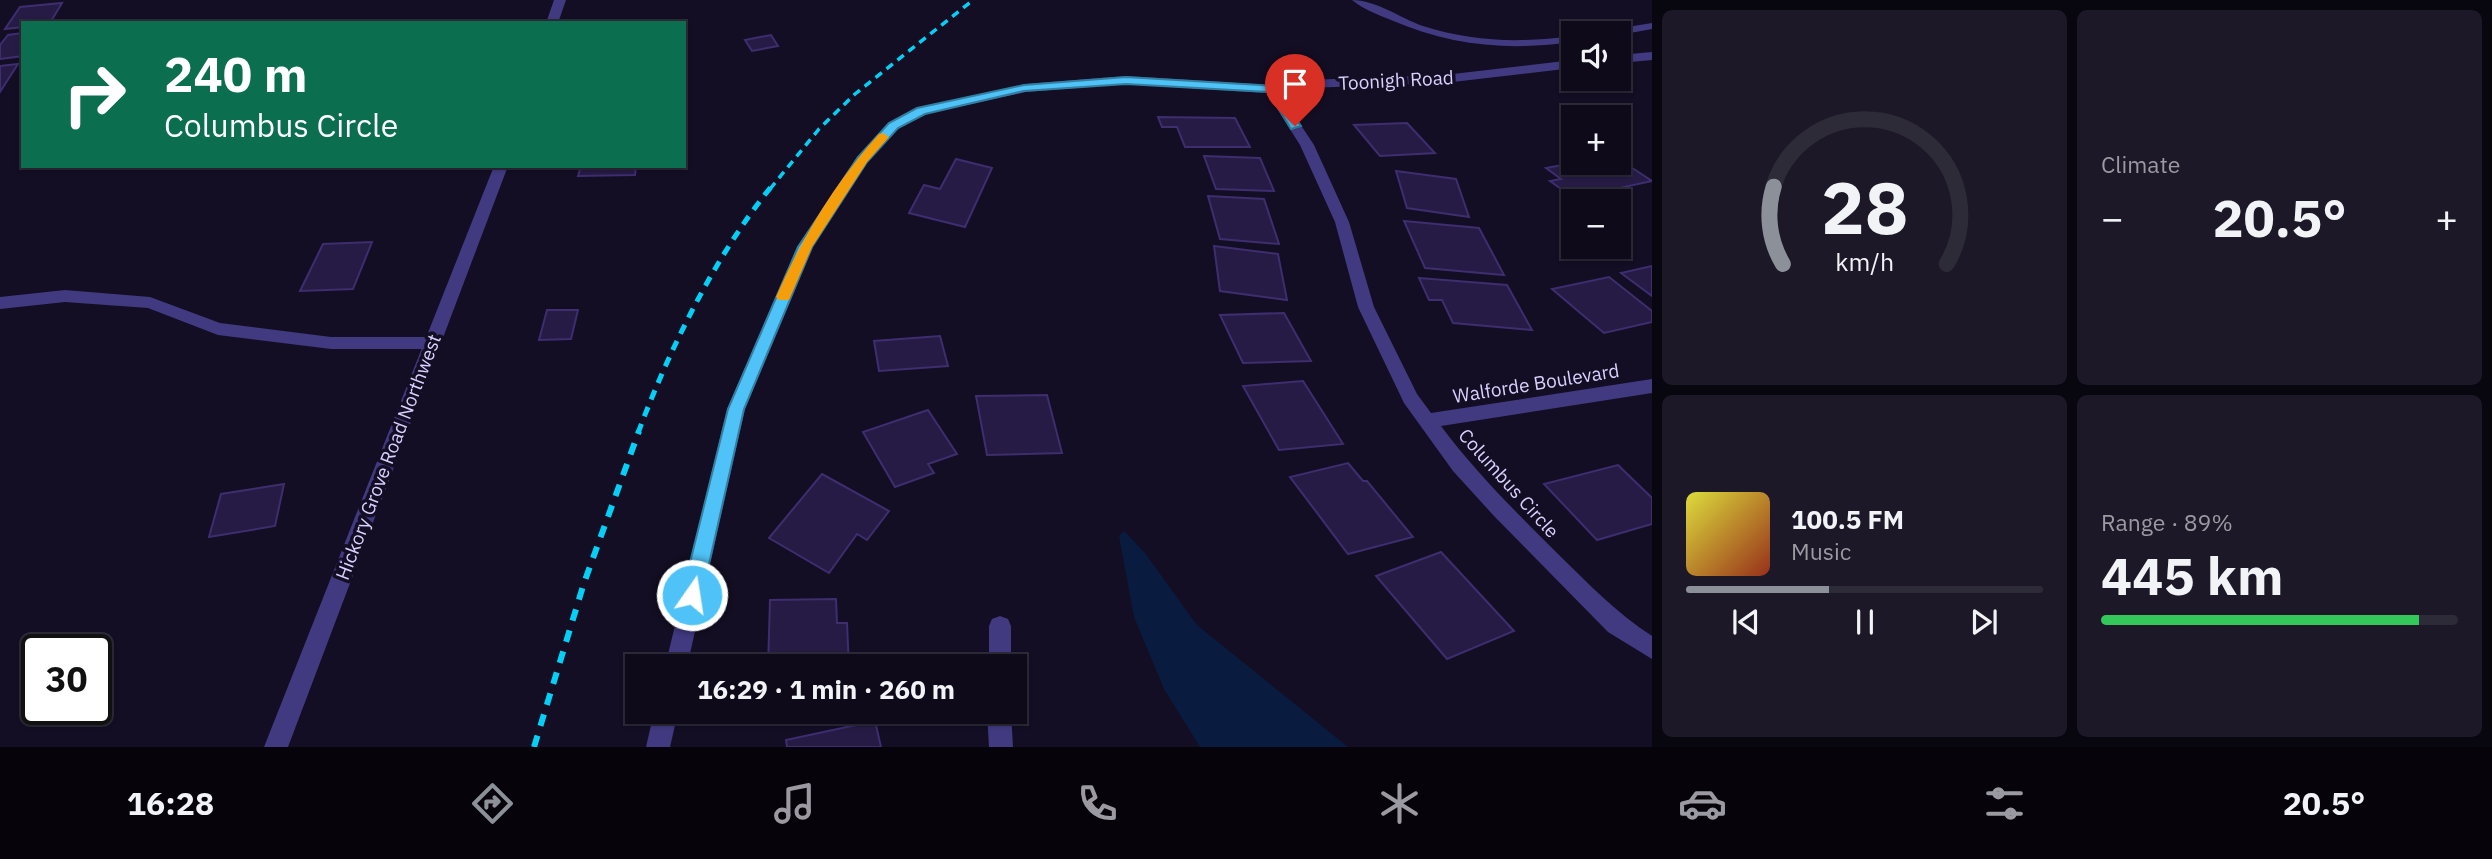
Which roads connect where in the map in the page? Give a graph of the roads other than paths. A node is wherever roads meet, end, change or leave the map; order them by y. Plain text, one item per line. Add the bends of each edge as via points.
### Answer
1 (560, 0) edge
2 (1357, 0) edge
3 (553, 21) edge
4 (1652, 26) edge
5 (1631, 29) edge
6 (1561, 40) edge
7 (1652, 56) edge
8 (1631, 58) edge
9 (1561, 65) edge
10 (1271, 89) junction
11 (500, 168) edge
12 (0, 303) edge
13 (432, 343) junction
14 (1652, 386) edge
15 (1427, 421) junction
16 (1000, 626) dead end
17 (1652, 648) edge
18 (679, 654) edge
19 (1000, 654) edge
20 (663, 724) edge
21 (1000, 724) edge
22 (276, 747) edge
23 (658, 747) edge
24 (1001, 747) edge

1 - 3 street
2 - 6 lane via 1435,34 1481,45
4 - 5 lane
7 - 8 street
9 - 10 street, Toonigh Road via 1444,79
10 - 15 street, Columbus Circle via 1307,145 1342,222 1366,307 1410,398
10 - 18 street, Toonigh Road via 1126,80 1026,88 921,111 893,125 862,160 805,247 736,409
11 - 13 street, Hickory Grove Road Northwest
12 - 13 street via 65,296 150,303 218,330 331,343
13 - 22 street, Hickory Grove Road Northwest
14 - 15 street, Walforde Boulevard
15 - 17 street, Columbus Circle via 1501,510 1616,625
16 - 19 street
20 - 23 street
21 - 24 street

